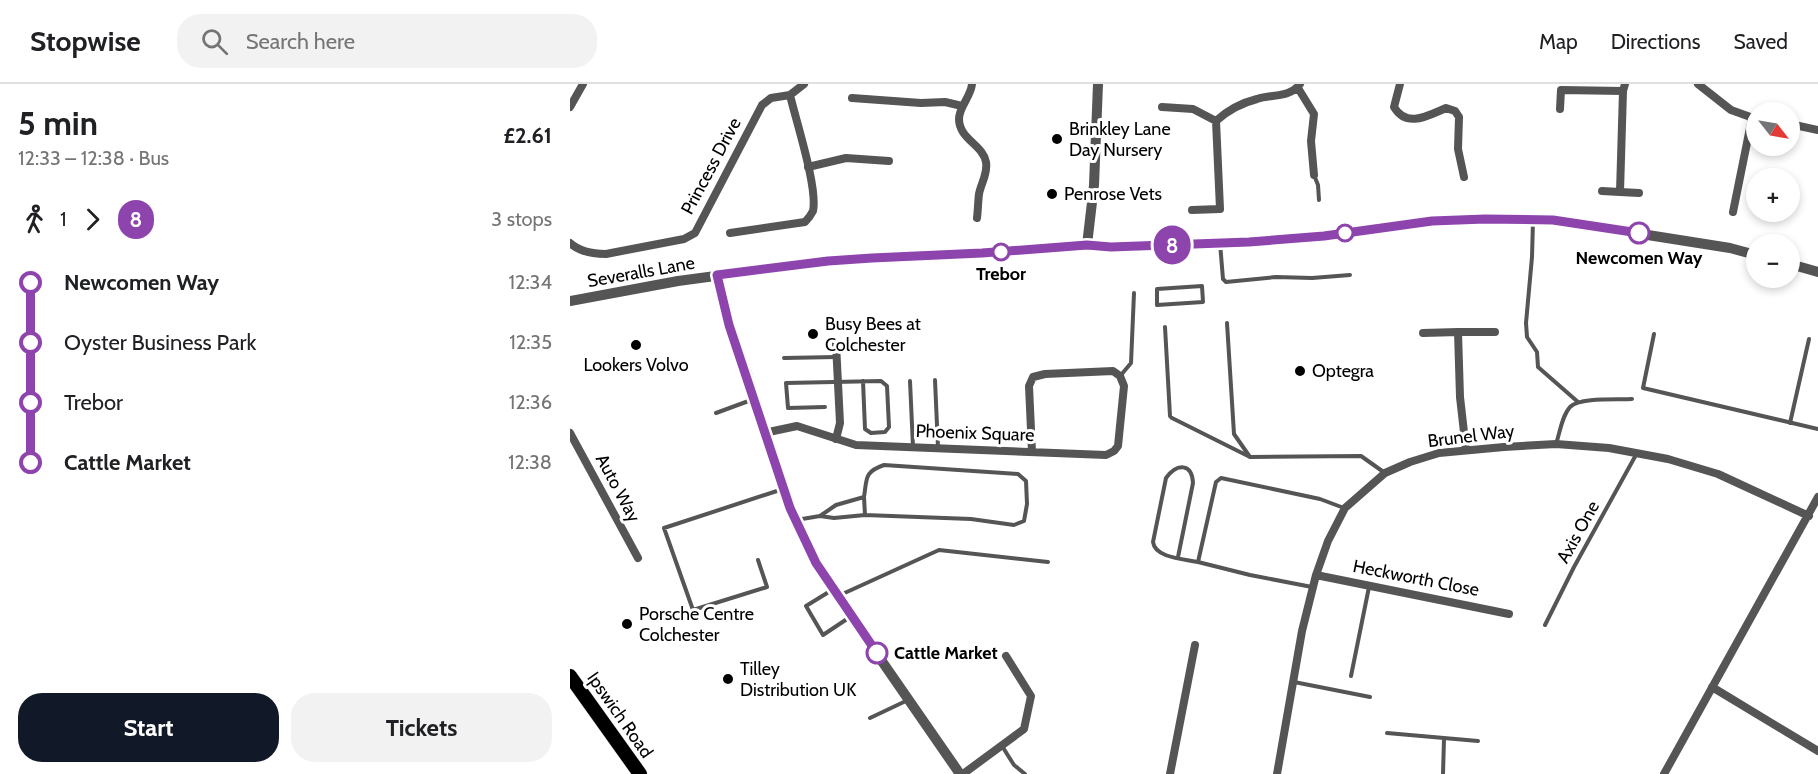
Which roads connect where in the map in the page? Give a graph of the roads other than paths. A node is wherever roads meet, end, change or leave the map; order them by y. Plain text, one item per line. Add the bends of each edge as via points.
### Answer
1 (583, 84) edge
2 (804, 84) edge
3 (972, 84) edge
4 (1098, 84) edge
5 (1400, 84) edge
6 (1698, 84) edge
7 (1299, 86) edge
8 (1561, 87) edge
9 (1624, 88) edge
10 (790, 95) junction
11 (852, 98) dead end
12 (962, 106) junction
13 (570, 107) edge
14 (1162, 107) dead end
15 (1560, 109) dead end
16 (1746, 116) edge
17 (1216, 121) junction
18 (1800, 126) edge
19 (1818, 130) edge
20 (1746, 154) edge
21 (889, 161) dead end
22 (808, 167) junction
23 (1314, 175) joint
24 (1464, 177) dead end
25 (1602, 191) dead end
26 (1620, 192) junction
27 (1639, 193) dead end
28 (1319, 200) dead end
29 (1192, 210) dead end
30 (1733, 212) dead end
31 (977, 218) dead end
32 (1533, 220) junction
33 (730, 233) dead end
34 (570, 243) edge
35 (1220, 243) junction
36 (1087, 245) junction
37 (1746, 252) edge
38 (1800, 267) edge
39 (1818, 272) edge
40 (717, 275) junction
41 (1350, 275) dead end
42 (1202, 286) joint
43 (1134, 294) dead end
44 (570, 301) edge
45 (1227, 323) dead end
46 (1165, 327) dead end
47 (1458, 332) junction
48 (1495, 332) dead end
49 (1424, 333) dead end
50 (1654, 334) dead end
51 (1809, 339) dead end
52 (836, 344) dead end
53 (837, 357) junction
54 (784, 358) dead end
55 (1120, 376) junction
56 (935, 380) dead end
57 (838, 381) junction
58 (863, 381) junction
59 (910, 381) dead end
60 (754, 399) junction
61 (1632, 399) dead end
62 (1578, 402) junction
63 (825, 407) dead end
64 (716, 413) dead end
65 (1790, 423) junction
66 (1818, 429) edge
67 (570, 433) edge
68 (764, 433) junction
69 (836, 439) junction
70 (1556, 444) junction
71 (913, 447) junction
72 (938, 448) junction
73 (1466, 450) junction
74 (1032, 452) junction
75 (1638, 453) junction
76 (1250, 457) junction
77 (1385, 473) junction
78 (784, 488) junction
79 (864, 496) junction
80 (1818, 497) edge
81 (1344, 508) junction
82 (865, 515) junction
83 (820, 516) junction
84 (1809, 516) junction
85 (796, 520) junction
86 (1178, 557) junction
87 (638, 558) dead end
88 (758, 560) dead end
89 (1048, 562) dead end
90 (1197, 562) junction
91 (1316, 575) junction
92 (1369, 586) junction
93 (1313, 587) junction
94 (835, 593) junction
95 (1509, 614) dead end
96 (851, 616) junction
97 (1545, 625) dead end
98 (1195, 645) dead end
99 (1006, 656) dead end
100 (570, 676) edge
101 (1351, 676) dead end
102 (1294, 682) junction
103 (1712, 687) junction
104 (1370, 697) dead end
105 (908, 699) junction
106 (870, 718) dead end
107 (1386, 733) dead end
108 (1444, 739) junction
109 (1478, 741) dead end
110 (1001, 746) junction
111 (1818, 751) edge
112 (640, 774) edge
113 (962, 774) edge
114 (1025, 774) edge
115 (1170, 774) edge
116 (1277, 774) edge
117 (1443, 774) edge
118 (1664, 774) edge

1 - 13 street
2 - 10 street, Princess Drive
3 - 12 street
4 - 36 street
5 - 24 street via 1394,107 1405,119 1415,120 1446,108 1460,117 1458,149
6 - 16 street via 1731,110
7 - 17 street via 1284,95 1258,98 1228,109
7 - 23 street via 1314,114
8 - 9 street
8 - 15 street
9 - 26 street
10 - 22 street
10 - 34 street, Princess Drive via 771,98 762,105 695,233 606,254 583,251
11 - 12 street
12 - 31 street via 962,130 986,161
14 - 17 street via 1193,109
17 - 29 street via 1220,209
18 - 19 street
20 - 30 street
21 - 22 street via 846,158
22 - 33 street via 814,199 812,214 805,222
23 - 28 lane
25 - 26 street
26 - 27 street
32 - 35 street, Severalls Lane via 1432,221 1324,236
32 - 37 street, Severalls Lane via 1616,229
32 - 62 lane via 1527,337 1537,352 1538,367
35 - 36 street, Severalls Lane
35 - 41 lane via 1226,282
36 - 40 street, Severalls Lane via 828,261
38 - 39 street
40 - 44 street, Severalls Lane
40 - 60 street
42 - 42 lane via 1203,302 1157,305 1157,289
43 - 55 lane via 1131,363
45 - 76 lane via 1234,434
46 - 76 lane via 1170,416
47 - 48 street
47 - 49 street
47 - 73 street
50 - 65 lane via 1643,388
51 - 65 lane
52 - 53 street
53 - 54 lane
53 - 57 street
55 - 74 street, Phoenix Square via 1124,386 1118,446 1114,451 1106,455
55 - 74 street via 1113,371 1033,377 1029,386
56 - 72 lane
57 - 58 lane
57 - 63 lane via 786,383 788,408
57 - 69 street via 840,423
58 - 58 lane via 881,381 887,386 889,427 885,432 871,433 865,429
59 - 71 lane
60 - 64 lane
60 - 68 street
61 - 62 lane
62 - 70 lane via 1568,409
65 - 66 lane
67 - 87 street, Auto Way
68 - 69 street, Phoenix Square via 797,426
68 - 78 street
69 - 71 street, Phoenix Square via 856,445
70 - 73 street, Brunel Way
70 - 75 street, Brunel Way
71 - 72 street, Phoenix Square
72 - 74 street, Phoenix Square
73 - 77 street, Brunel Way via 1439,453
75 - 84 street, Brunel Way via 1718,474
75 - 97 lane, Axis One
76 - 77 lane via 1361,456
77 - 81 street, Brunel Way
78 - 85 street
78 - 88 lane via 664,528 693,610 767,587
79 - 82 lane
79 - 82 lane via 867,475 884,465 1018,474 1026,481 1024,521 1014,525 971,519
79 - 83 lane via 836,505
80 - 84 street
81 - 90 lane via 1320,499 1221,478 1216,482
81 - 91 street, Brunel Way
82 - 83 lane
83 - 85 lane
84 - 103 street
85 - 94 street
86 - 86 lane via 1159,553 1153,542 1166,478 1178,467 1189,469 1193,483
86 - 90 lane
89 - 94 lane via 939,550
90 - 93 lane
91 - 92 street, Heckworth Close
91 - 93 street, Brunel Way
92 - 95 street, Heckworth Close
92 - 101 lane
93 - 102 street, Brunel Way
94 - 96 street
94 - 96 lane via 807,606 822,636
96 - 105 street
98 - 115 street
99 - 110 street via 1031,696 1024,729
100 - 112 main road, Ipswich Road
102 - 104 lane
102 - 116 street, Brunel Way
103 - 111 street
103 - 118 street
105 - 106 lane
105 - 113 street
107 - 108 lane
108 - 109 lane
108 - 117 lane
110 - 113 street
110 - 114 lane

